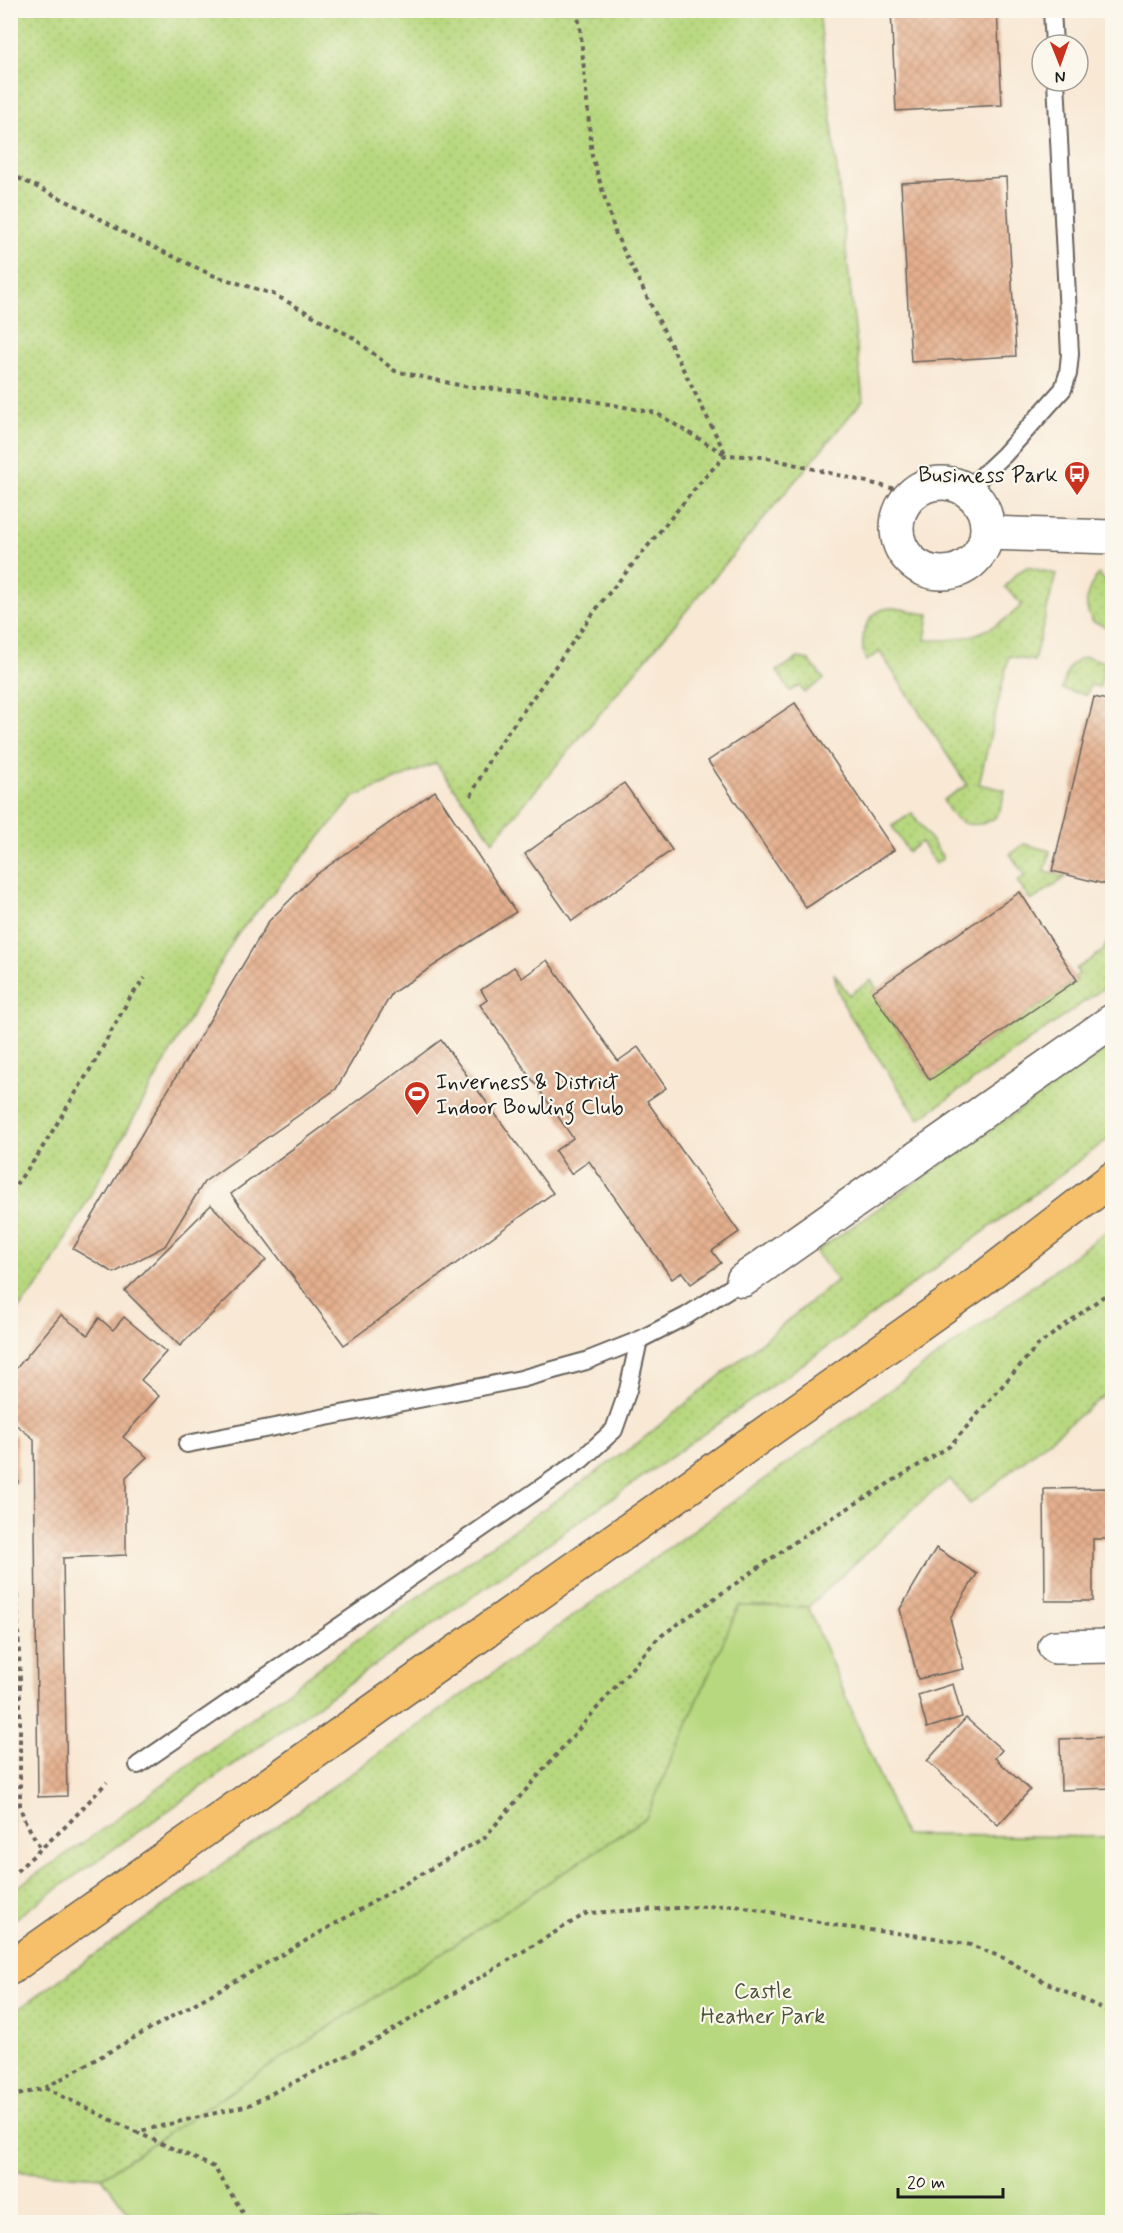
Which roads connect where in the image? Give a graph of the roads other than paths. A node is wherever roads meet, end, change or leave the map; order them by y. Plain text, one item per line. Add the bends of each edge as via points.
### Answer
1 (1052, 10) edge
2 (1053, 33) edge
3 (1057, 93) edge
4 (967, 490) junction
5 (987, 532) junction
6 (1113, 537) edge
7 (1113, 1021) edge
8 (1113, 1179) edge
9 (743, 1280) joint
10 (639, 1340) junction
11 (187, 1444) dead end
12 (1113, 1646) edge
13 (1055, 1647) dead end
14 (138, 1765) dead end
15 (10, 1968) edge

1 - 2 lane
3 - 4 lane via 1068,374 1063,389
4 - 5 street via 983,509
4 - 5 street via 939,483 912,493 897,518 900,547 920,567 934,573 949,572 974,559
5 - 6 street
7 - 9 street
8 - 15 main road via 977,1283
9 - 10 lane
10 - 11 lane via 586,1362 521,1379
10 - 14 lane via 614,1430 581,1460
12 - 13 street

